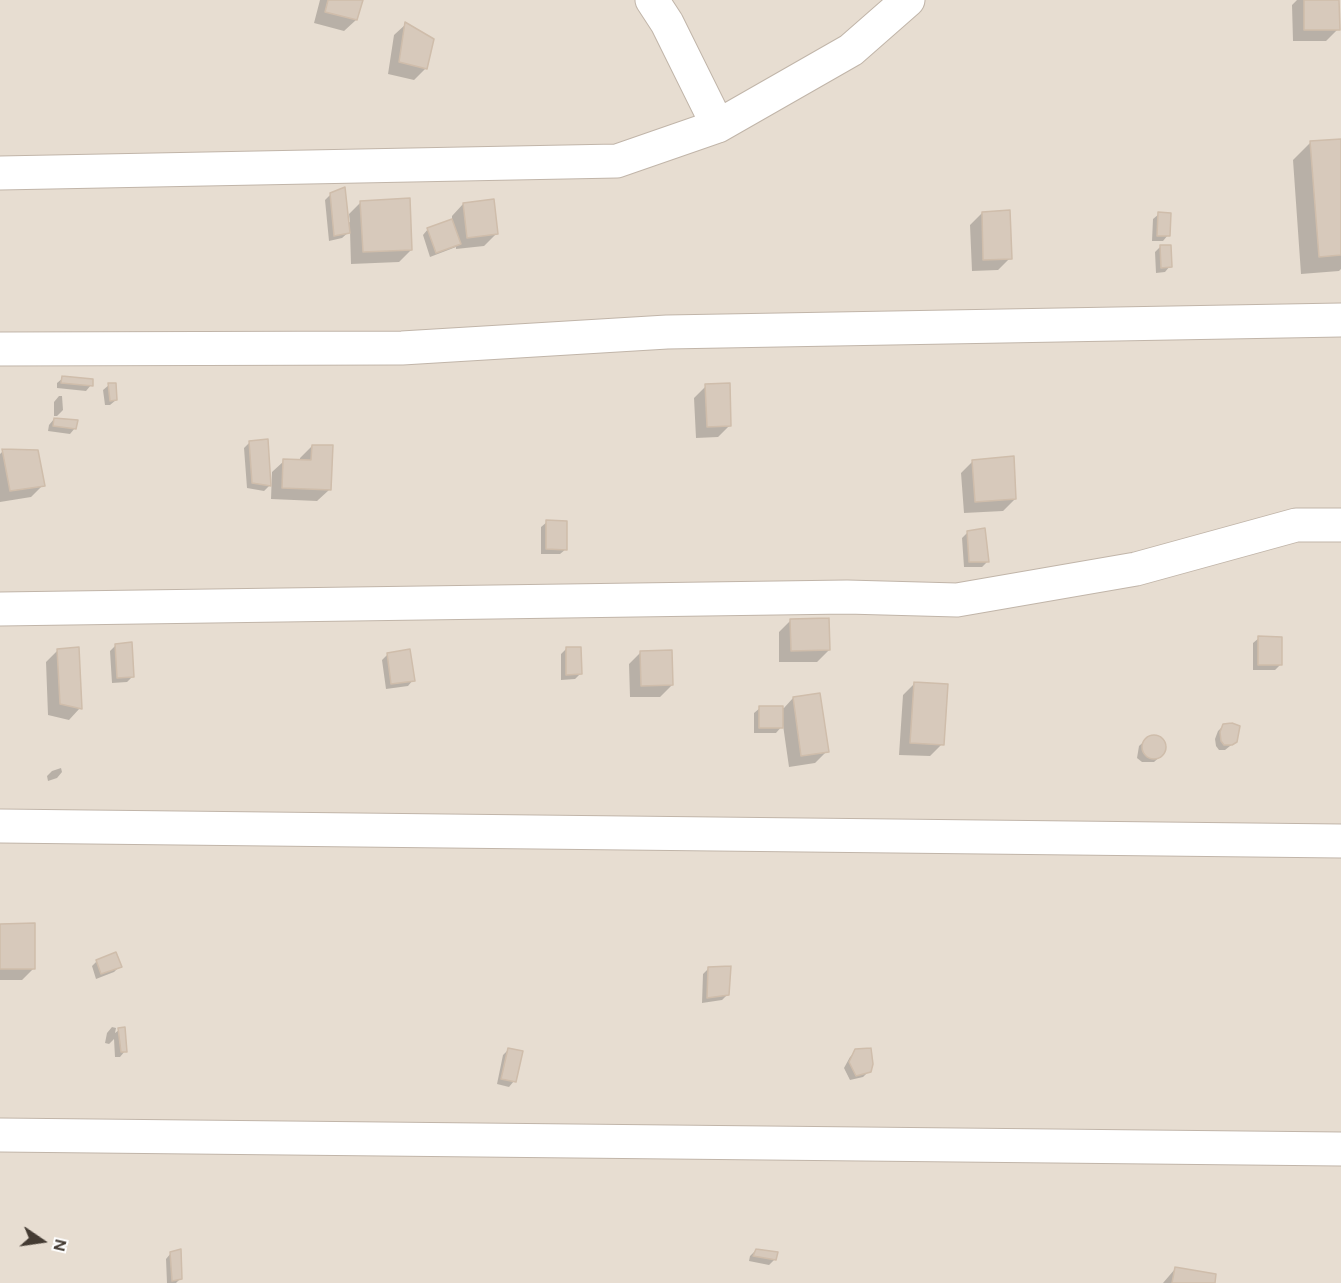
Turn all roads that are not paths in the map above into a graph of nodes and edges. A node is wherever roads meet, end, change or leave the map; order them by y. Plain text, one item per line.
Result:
1 (652, 0) edge
2 (908, 0) edge
3 (718, 126) junction
4 (0, 173) edge
5 (1341, 320) edge
6 (0, 349) edge
7 (1341, 525) edge
8 (0, 609) edge
9 (0, 826) edge
10 (1341, 841) edge
11 (0, 1135) edge
12 (1341, 1149) edge

1 - 3 street
2 - 3 street
3 - 4 street
5 - 6 street
7 - 8 street
9 - 10 street
11 - 12 street

